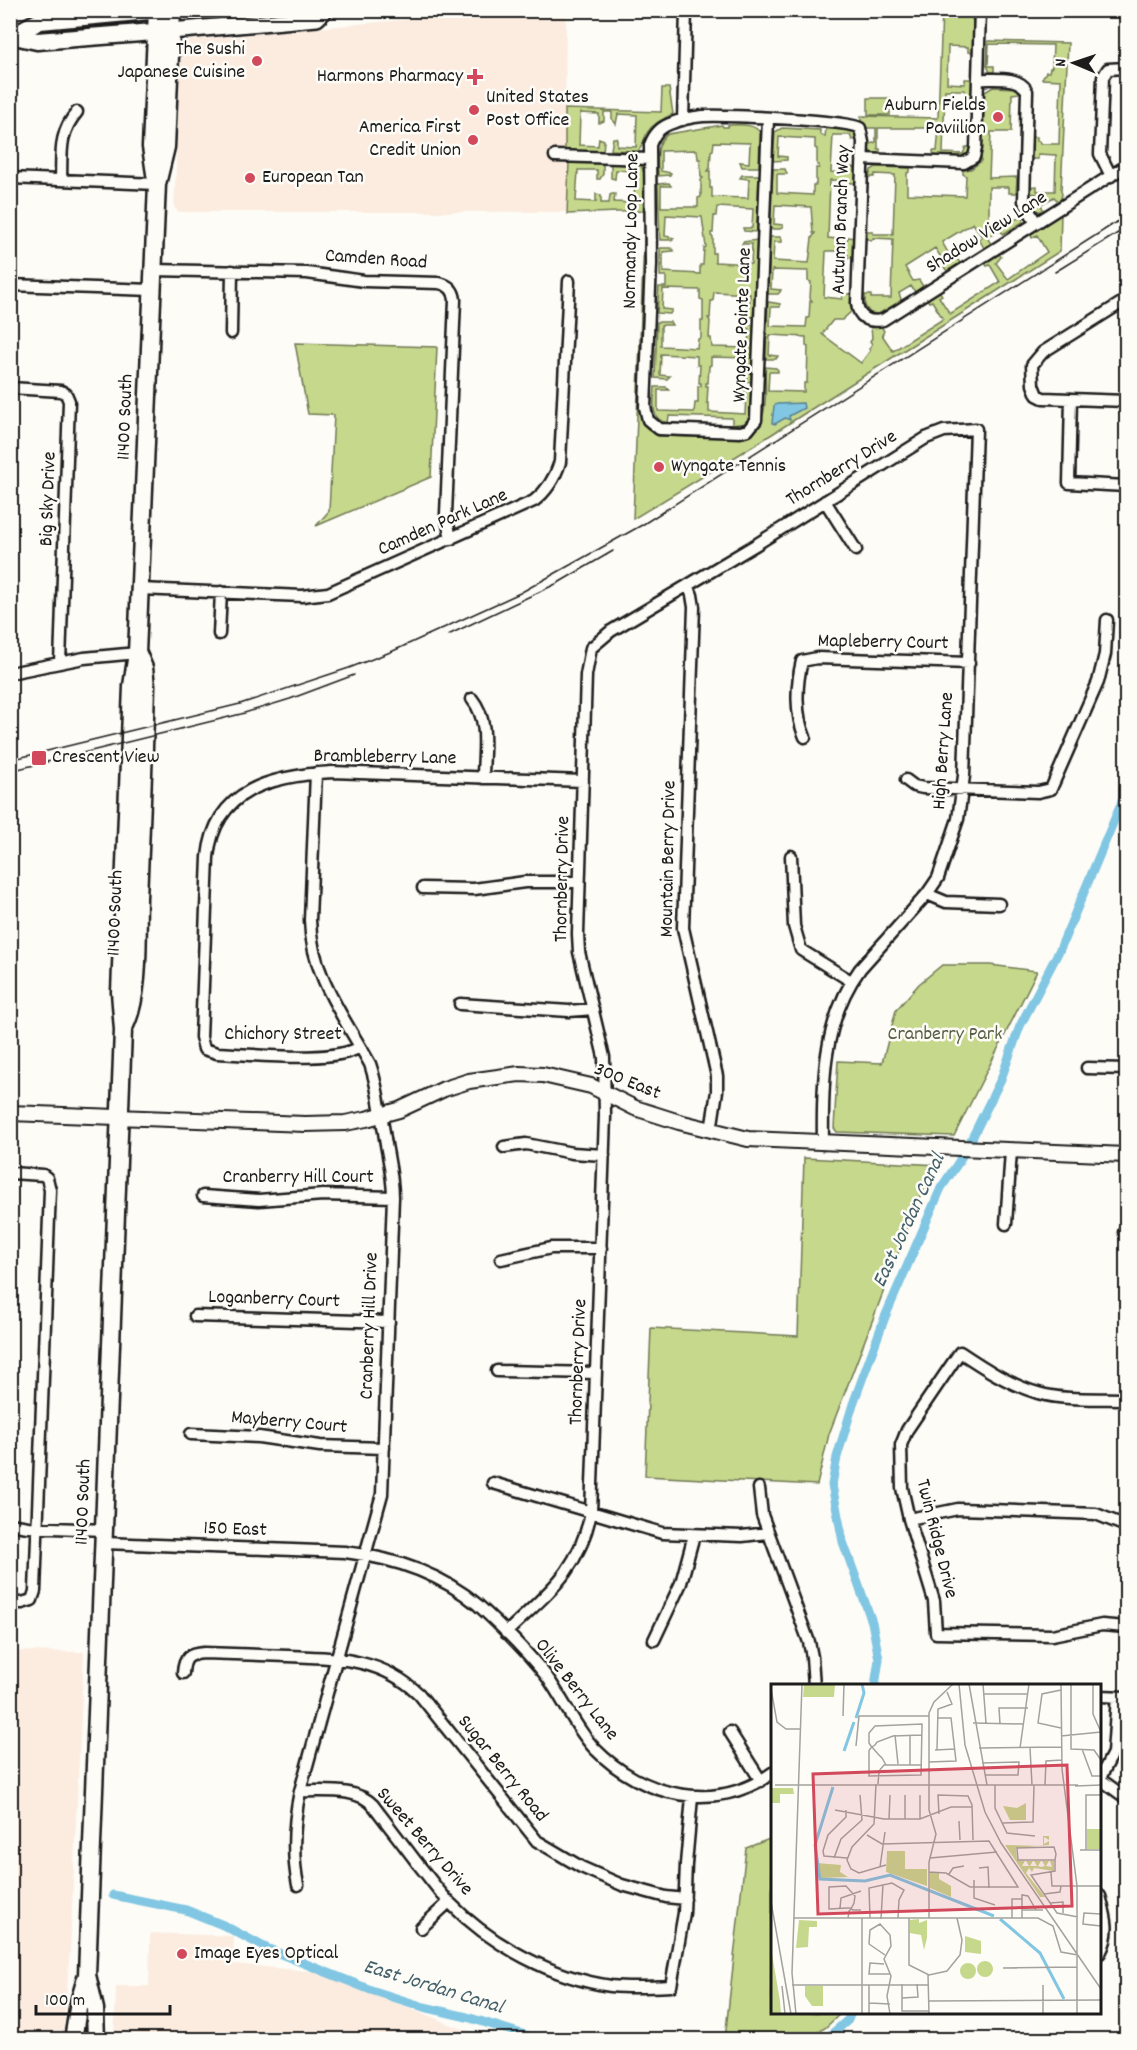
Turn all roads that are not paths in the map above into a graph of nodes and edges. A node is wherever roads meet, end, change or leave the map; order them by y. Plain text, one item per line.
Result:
1 (172, 10) edge
2 (325, 10) edge
3 (686, 10) edge
4 (980, 10) edge
5 (158, 11) edge
6 (164, 31) junction
7 (15, 37) edge
8 (1126, 68) edge
9 (978, 79) junction
10 (77, 112) dead end
11 (768, 119) junction
12 (683, 120) junction
13 (854, 124) joint
14 (555, 156) dead end
15 (650, 159) junction
16 (862, 159) junction
17 (1126, 166) edge
18 (1111, 176) junction
19 (10, 178) edge
20 (61, 180) junction
21 (157, 184) junction
22 (1036, 223) junction
23 (153, 270) junction
24 (232, 271) junction
25 (569, 280) dead end
26 (10, 285) edge
27 (152, 290) junction
28 (1126, 300) edge
29 (864, 318) joint
30 (231, 333) dead end
31 (10, 388) edge
32 (1071, 399) junction
33 (1126, 401) edge
34 (651, 424) joint
35 (976, 429) joint
36 (1126, 486) edge
37 (825, 501) junction
38 (451, 539) junction
39 (856, 550) dead end
40 (688, 585) junction
41 (140, 589) junction
42 (221, 592) junction
43 (1107, 620) dead end
44 (219, 634) dead end
45 (137, 653) junction
46 (60, 663) junction
47 (969, 663) junction
48 (10, 674) edge
49 (472, 699) dead end
50 (806, 737) dead end
51 (316, 774) junction
52 (483, 778) junction
53 (906, 780) dead end
54 (583, 781) junction
55 (963, 790) junction
56 (791, 856) dead end
57 (579, 882) junction
58 (423, 888) dead end
59 (927, 894) junction
60 (999, 904) dead end
61 (851, 981) junction
62 (460, 1004) dead end
63 (593, 1009) junction
64 (360, 1047) junction
65 (204, 1050) joint
66 (1087, 1068) dead end
67 (1126, 1069) edge
68 (605, 1093) junction
69 (10, 1113) edge
70 (381, 1116) junction
71 (119, 1117) junction
72 (711, 1131) junction
73 (823, 1144) junction
74 (504, 1147) dead end
75 (1011, 1150) junction
76 (604, 1155) junction
77 (1126, 1155) edge
78 (10, 1173) edge
79 (203, 1196) dead end
80 (393, 1197) junction
81 (1006, 1224) dead end
82 (601, 1248) junction
83 (501, 1259) dead end
84 (195, 1316) dead end
85 (388, 1322) junction
86 (497, 1371) dead end
87 (597, 1373) junction
88 (1126, 1399) edge
89 (191, 1434) dead end
90 (384, 1448) junction
91 (493, 1483) dead end
92 (759, 1488) dead end
93 (591, 1513) junction
94 (909, 1519) junction
95 (10, 1524) edge
96 (1126, 1526) edge
97 (38, 1528) junction
98 (768, 1533) junction
99 (694, 1535) junction
100 (104, 1537) junction
101 (365, 1554) junction
102 (10, 1603) edge
103 (1126, 1627) edge
104 (506, 1633) junction
105 (654, 1640) dead end
106 (337, 1658) junction
107 (183, 1673) dead end
108 (814, 1684) edge
109 (1101, 1696) edge
110 (1122, 1697) edge
111 (730, 1732) dead end
112 (771, 1774) edge
113 (1101, 1777) edge
114 (1101, 1780) edge
115 (761, 1781) junction
116 (300, 1791) junction
117 (692, 1797) junction
118 (1126, 1798) edge
119 (298, 1884) dead end
120 (685, 1899) junction
121 (1101, 1901) edge
122 (449, 1902) junction
123 (421, 1928) dead end
124 (1101, 1951) edge
125 (87, 1975) junction
126 (74, 2040) edge
127 (96, 2040) edge

1 - 6 main road, 11400 South
2 - 6 main road
3 - 12 street
4 - 9 street
5 - 6 main road, 11400 South
5 - 7 main road
6 - 7 main road
6 - 21 main road, 11400 South
8 - 18 street
9 - 16 street
9 - 22 street
10 - 20 street
11 - 12 street, Normandy Loop Lane
11 - 13 street, Normandy Loop Lane
11 - 34 street, Wyngate Pointe Lane
12 - 15 street, Normandy Loop Lane
13 - 16 street, Autumn Branch Way
14 - 15 street
15 - 34 street, Normandy Loop Lane
16 - 29 street, Autumn Branch Way
17 - 18 street, Shadow View Lane
18 - 22 street, Shadow View Lane
19 - 20 street
20 - 21 street
21 - 23 main road, 11400 South
22 - 29 street, Shadow View Lane
23 - 24 street, Camden Road
23 - 27 main road, 11400 South
24 - 30 street
24 - 38 street, Camden Road
25 - 38 street, Camden Park Lane
26 - 27 street
27 - 41 main road, 11400 South
28 - 32 street
31 - 46 street, Big Sky Drive
32 - 33 street
32 - 36 street
35 - 37 street, Thornberry Drive
35 - 47 street, High Berry Lane
37 - 39 street
37 - 40 street, Thornberry Drive
38 - 42 street, Camden Park Lane
40 - 54 street, Thornberry Drive
40 - 72 street, Mountain Berry Drive
41 - 42 street, Camden Park Lane
41 - 45 main road, 11400 South
42 - 44 street
43 - 55 street
45 - 46 street
45 - 71 main road, 11400 South
46 - 48 street
47 - 50 street, Mapleberry Court
47 - 55 street, High Berry Lane
49 - 52 street
51 - 52 street, Brambleberry Lane
51 - 64 street, Cranberry Hill Drive
51 - 65 street, Brambleberry Lane
52 - 54 street, Brambleberry Lane
53 - 55 street
54 - 57 street, Thornberry Drive
55 - 59 street, High Berry Lane
56 - 61 street
57 - 58 street
57 - 63 street, Thornberry Drive
59 - 60 street
59 - 61 street, High Berry Lane
61 - 73 street, High Berry Lane
62 - 63 street
63 - 68 street, Thornberry Drive
64 - 65 street, Chichory Street
64 - 70 street, Cranberry Hill Drive
66 - 67 street
68 - 70 street, 300 East
68 - 72 street, 300 East
68 - 76 street, Thornberry Drive
69 - 71 street, 300 East
70 - 71 street, 300 East
70 - 80 street, Cranberry Hill Drive
71 - 100 main road, 11400 South
72 - 73 street, 300 East
73 - 75 street, 300 East
74 - 76 street
75 - 77 street, 300 East
75 - 81 street
76 - 82 street, Thornberry Drive
78 - 97 street
79 - 80 street, Cranberry Hill Court
80 - 85 street, Cranberry Hill Drive
82 - 83 street
82 - 87 street, Thornberry Drive
84 - 85 street, Loganberry Court
85 - 90 street, Cranberry Hill Drive
86 - 87 street
87 - 93 street, Thornberry Drive
88 - 94 street, Twin Ridge Drive
89 - 90 street, Mayberry Court
90 - 101 street, Cranberry Hill Drive
91 - 93 street
92 - 98 street
93 - 99 street
93 - 104 street, Thornberry Drive
94 - 96 street
94 - 103 street, Twin Ridge Drive
95 - 97 street, 150 East
97 - 100 street, 150 East
97 - 102 street
98 - 99 street
98 - 108 street
99 - 105 street
100 - 101 street, 150 East
100 - 125 main road, 11400 South
101 - 104 street, Olive Berry Lane
101 - 106 street, Cranberry Hill Drive
104 - 117 street, Olive Berry Lane
106 - 107 street, Sugar Berry Road
106 - 116 street, Cranberry Hill Drive
106 - 120 street, Sugar Berry Road
109 - 110 street
110 - 113 street
111 - 115 street
112 - 115 street, Olive Berry Lane
114 - 118 street
115 - 117 street, Olive Berry Lane
116 - 119 street, Cranberry Hill Drive
116 - 122 street, Sweet Berry Drive
117 - 120 street, Sweet Berry Drive
120 - 122 street, Sweet Berry Drive
121 - 124 street
122 - 123 street
125 - 126 main road, 11400 South
125 - 127 main road, 11400 South

